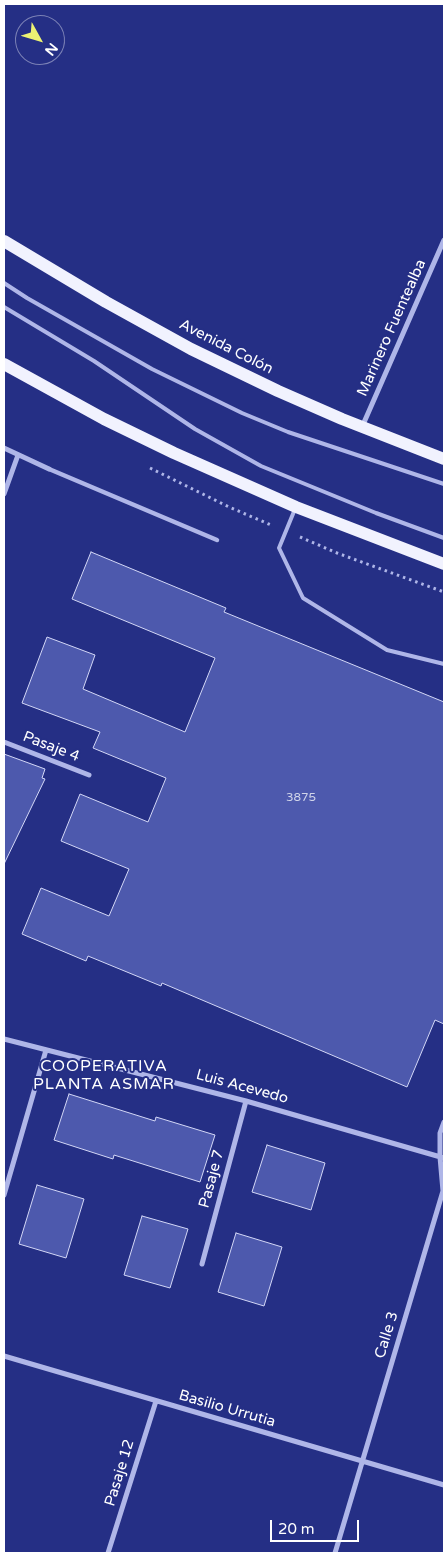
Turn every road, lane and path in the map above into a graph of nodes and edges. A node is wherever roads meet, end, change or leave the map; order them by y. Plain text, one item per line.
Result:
1 (444, 240) edge
2 (4, 241) edge
3 (4, 283) edge
4 (4, 307) edge
5 (4, 364) edge
6 (362, 427) junction
7 (4, 448) edge
8 (18, 454) junction
9 (444, 459) edge
10 (49, 469) joint
11 (444, 484) edge
12 (4, 494) edge
13 (296, 507) junction
14 (444, 538) edge
15 (217, 540) dead end
16 (337, 553) dead end
17 (444, 564) edge
18 (444, 592) edge
19 (444, 664) edge
20 (4, 742) edge
21 (89, 776) dead end
22 (4, 1039) edge
23 (46, 1050) junction
24 (246, 1101) junction
25 (444, 1122) edge
26 (442, 1157) edge
27 (4, 1195) edge
28 (202, 1264) dead end
29 (4, 1356) edge
30 (156, 1401) junction
31 (362, 1462) junction
32 (444, 1485) edge
33 (108, 1553) edge
34 (335, 1553) edge

1 - 6 street, Marinero Fuentealba
2 - 6 main road, Avenida Colón
3 - 11 lane
4 - 14 lane
5 - 13 main road
6 - 9 main road, Avenida Colón
7 - 8 street
8 - 10 street
8 - 12 street
10 - 15 street
13 - 17 main road
13 - 19 lane
16 - 18 path
20 - 21 street, Pasaje 4
22 - 23 street, Luis Acevedo
23 - 24 street, Luis Acevedo
23 - 27 street
24 - 26 street, Luis Acevedo
24 - 28 street, Pasaje 7
25 - 26 street, Calle 3
26 - 31 street, Calle 3
29 - 30 street, Basilio Urrutia
30 - 31 street, Basilio Urrutia
30 - 33 street, Pasaje 12
31 - 32 street, Basilio Urrutia
31 - 34 street, Calle 3

